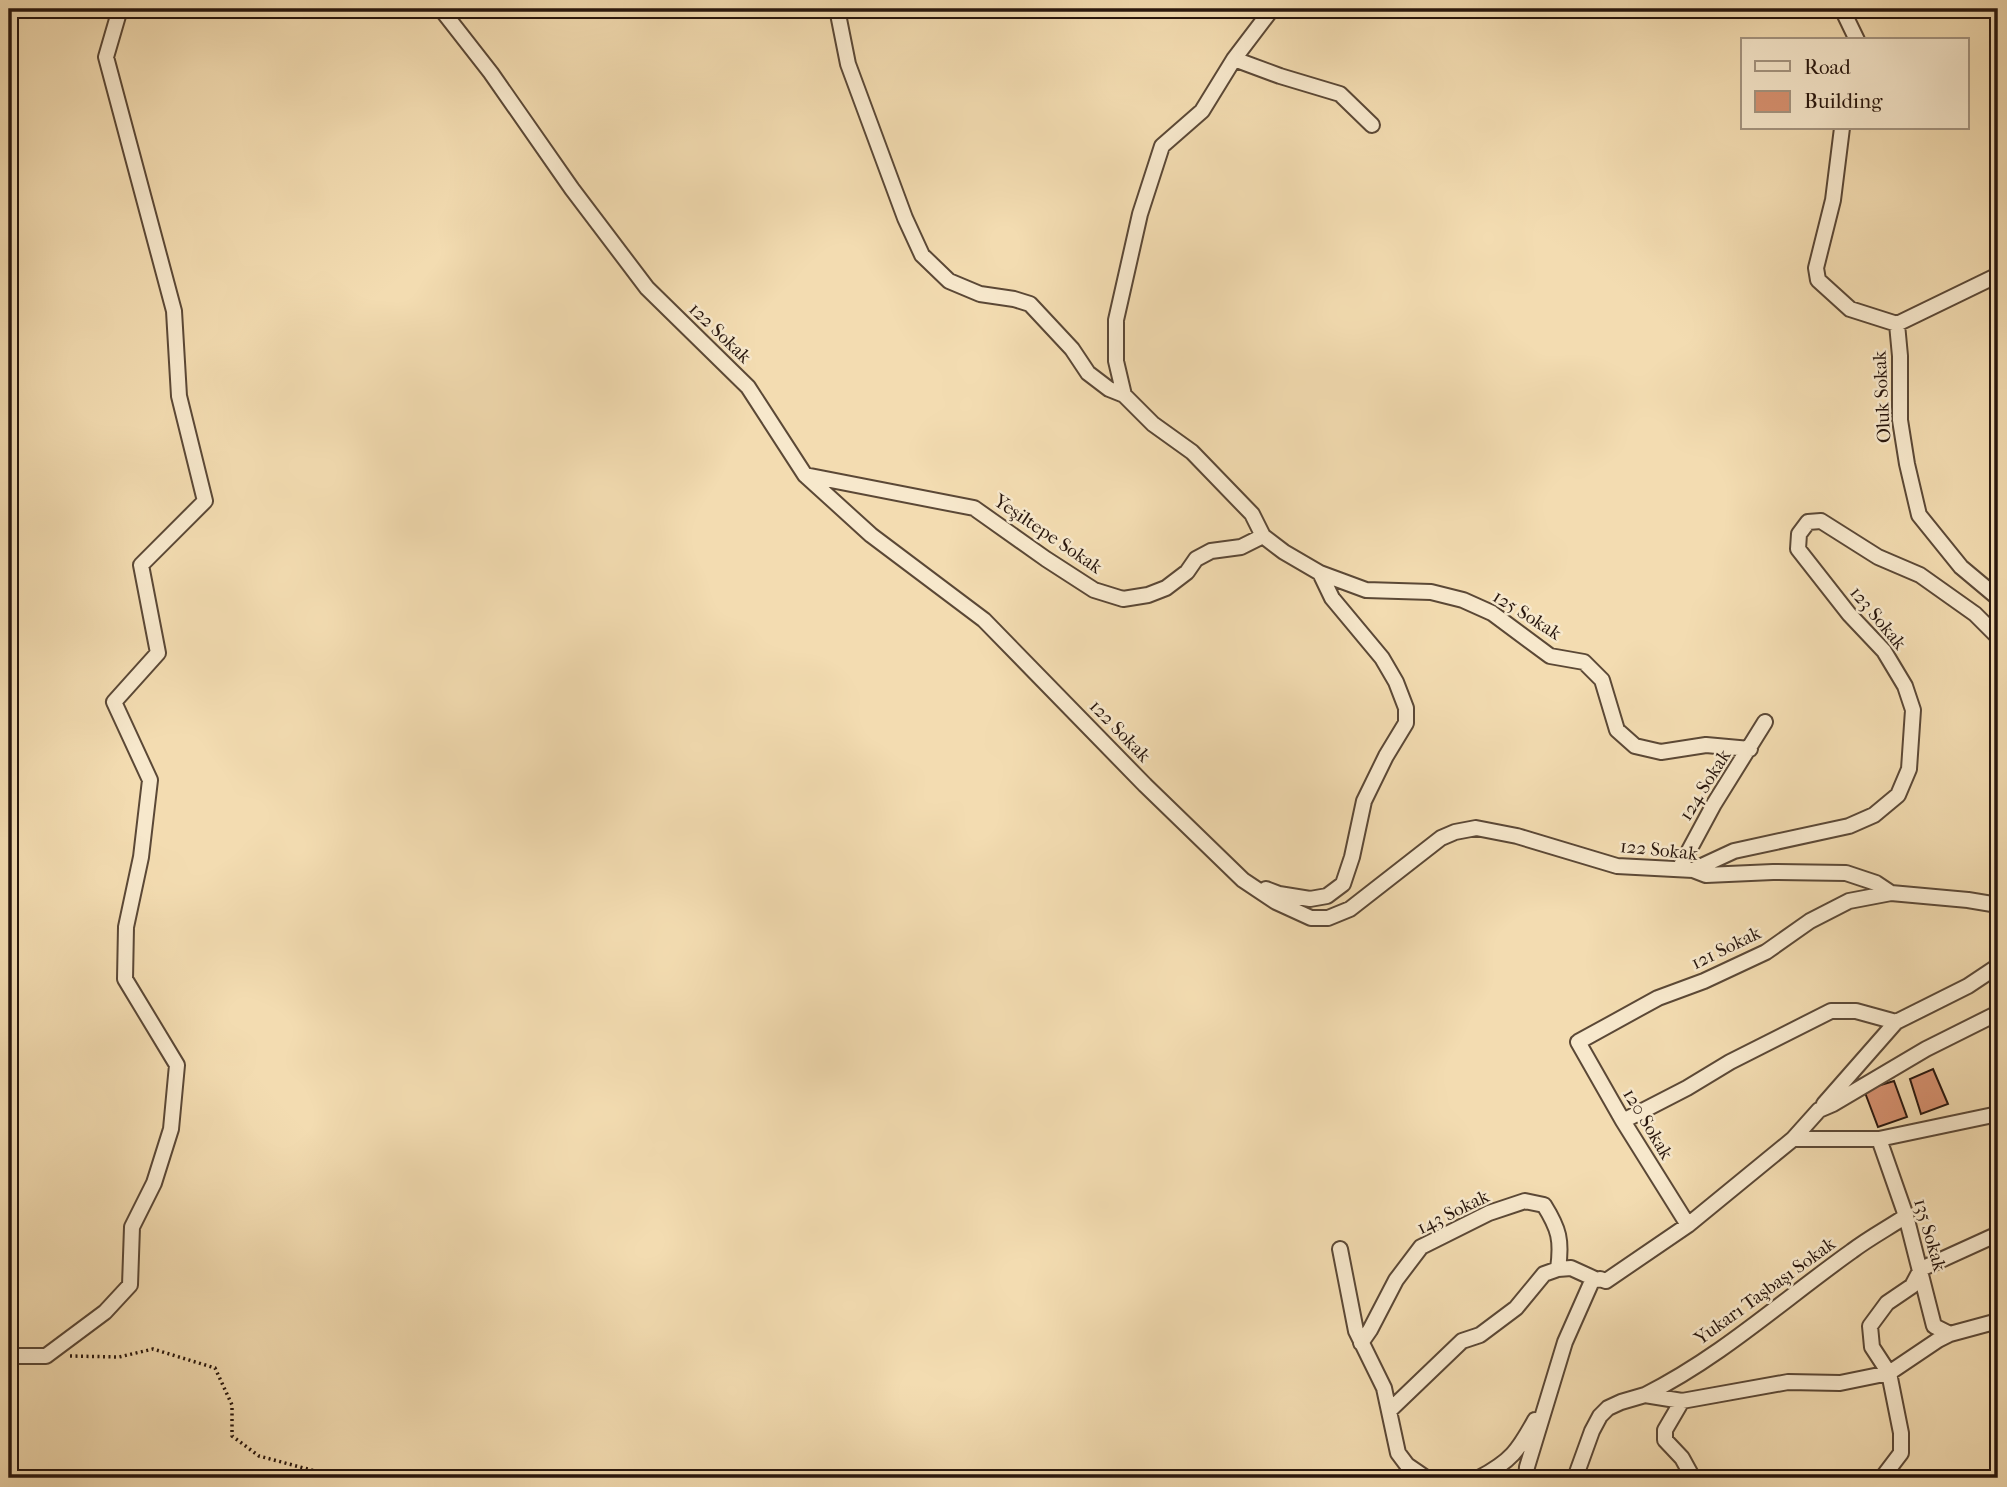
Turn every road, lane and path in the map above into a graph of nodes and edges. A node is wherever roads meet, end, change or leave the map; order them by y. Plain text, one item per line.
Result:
1 (120, 9) edge
2 (440, 9) edge
3 (837, 9) edge
4 (1272, 9) edge
5 (1842, 9) edge
6 (1856, 38) edge
7 (1234, 59) junction
8 (1372, 125) dead end
9 (1842, 130) edge
10 (1998, 275) edge
11 (1897, 324) junction
12 (1124, 395) junction
13 (805, 475) junction
14 (1264, 536) junction
15 (1320, 573) junction
16 (1998, 598) edge
17 (1998, 637) edge
18 (1765, 722) dead end
19 (1749, 749) junction
20 (1686, 869) junction
21 (1243, 880) junction
22 (1891, 893) junction
23 (1998, 905) edge
24 (1998, 966) edge
25 (1998, 1013) edge
26 (1896, 1022) junction
27 (1578, 1042) joint
28 (1819, 1110) junction
29 (1998, 1114) edge
30 (1623, 1121) junction
31 (1793, 1139) junction
32 (1879, 1139) junction
33 (1906, 1216) junction
34 (1688, 1225) junction
35 (1998, 1234) edge
36 (1340, 1249) dead end
37 (1558, 1269) junction
38 (1921, 1269) junction
39 (1595, 1279) junction
40 (1998, 1321) edge
41 (1950, 1334) junction
42 (1361, 1343) junction
43 (9, 1356) edge
44 (46, 1356) junction
45 (1889, 1373) junction
46 (1549, 1391) junction
47 (1645, 1395) junction
48 (1682, 1401) junction
49 (1389, 1411) junction
50 (1688, 1475) edge
51 (341, 1478) edge
52 (1426, 1478) edge
53 (1479, 1478) edge
54 (1526, 1478) edge
55 (1575, 1478) edge
56 (1882, 1478) edge

1 - 44 street
2 - 13 street, 122 Sokak
3 - 12 street
4 - 7 street
5 - 6 street
7 - 8 street
7 - 12 street
9 - 11 street, Oluk Sokak
10 - 11 street
11 - 16 street, Oluk Sokak
12 - 14 street
13 - 14 street, Yeşiltepe Sokak
13 - 21 street, 122 Sokak
14 - 15 street, 125 Sokak
15 - 19 street, 125 Sokak
15 - 21 street
17 - 20 street, 123 Sokak
18 - 19 street, 124 Sokak
19 - 20 street, 124 Sokak
20 - 21 street, 122 Sokak
20 - 22 street, 122 Sokak
22 - 23 street, 122 Sokak
22 - 27 street, 121 Sokak
24 - 26 street
25 - 28 street
26 - 28 street
26 - 30 street
27 - 30 street, 120 Sokak
28 - 31 street
29 - 32 street
30 - 34 street, 120 Sokak
31 - 32 street
31 - 34 street
32 - 33 street, 135 Sokak
33 - 38 street, 135 Sokak
33 - 47 street, Yukarı Taşbaşı Sokak
34 - 39 street
35 - 38 street
36 - 42 street
37 - 39 street
37 - 42 street, 143 Sokak
37 - 49 street
38 - 41 street, 135 Sokak
38 - 45 street
39 - 46 street
40 - 41 street
41 - 45 street
42 - 49 street
43 - 44 street
44 - 51 path
45 - 48 street
45 - 56 street
46 - 53 street
46 - 54 street
47 - 48 street
47 - 55 street, Yukarı Taşbaşı Sokak
48 - 50 street
49 - 52 street

